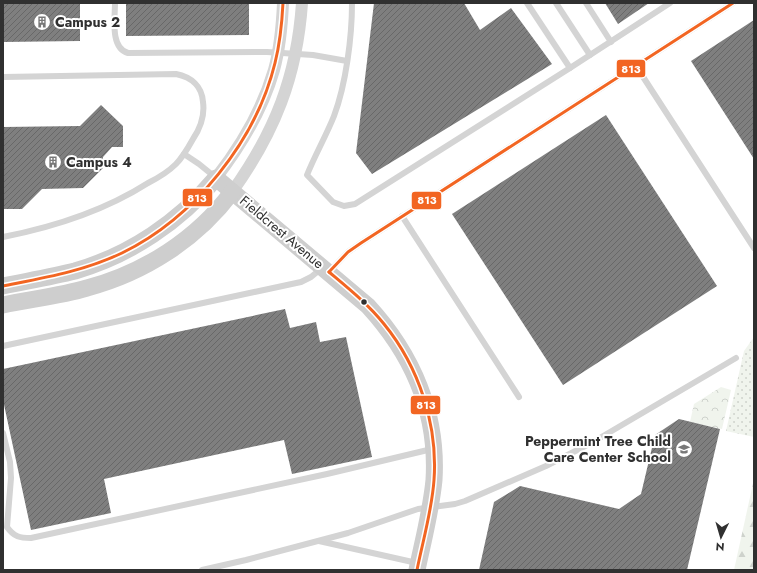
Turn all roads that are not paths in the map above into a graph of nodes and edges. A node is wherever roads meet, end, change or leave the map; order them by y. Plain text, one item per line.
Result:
1 (115, 3) edge
2 (284, 3) edge
3 (302, 3) edge
4 (352, 3) edge
5 (527, 3) edge
6 (556, 3) edge
7 (586, 3) edge
8 (670, 3) edge
9 (733, 3) edge
10 (611, 42) junction
11 (278, 52) junction
12 (296, 53) junction
13 (590, 55) junction
14 (347, 61) junction
15 (636, 66) junction
16 (570, 68) junction
17 (3, 77) edge
18 (184, 154) junction
19 (216, 178) junction
20 (232, 192) junction
21 (402, 216) junction
22 (3, 237) edge
23 (754, 248) edge
24 (326, 270) junction
25 (3, 286) edge
26 (3, 305) edge
27 (3, 346) edge
28 (736, 358) dead end
29 (519, 397) dead end
30 (3, 433) edge
31 (434, 449) junction
32 (430, 507) junction
33 (317, 541) junction
34 (417, 567) edge
35 (202, 570) edge

1 - 11 lane
2 - 11 street
3 - 12 street
4 - 14 lane
5 - 16 lane
6 - 13 lane
7 - 10 lane
8 - 10 lane
9 - 15 lane
10 - 13 lane
11 - 12 lane
11 - 19 street
12 - 14 lane
12 - 20 street
13 - 16 lane
14 - 16 lane
15 - 21 lane
15 - 23 lane
17 - 18 lane
18 - 19 lane
18 - 22 lane
19 - 20 street, Fieldcrest Avenue
19 - 25 street
20 - 24 street, Fieldcrest Avenue
20 - 26 street
21 - 24 lane
21 - 29 lane
24 - 27 lane
24 - 31 street, Fieldcrest Avenue
28 - 32 lane
30 - 31 lane
31 - 32 street, Fieldcrest Avenue
32 - 33 lane
32 - 34 street, Fieldcrest Avenue
33 - 34 lane
33 - 35 lane

